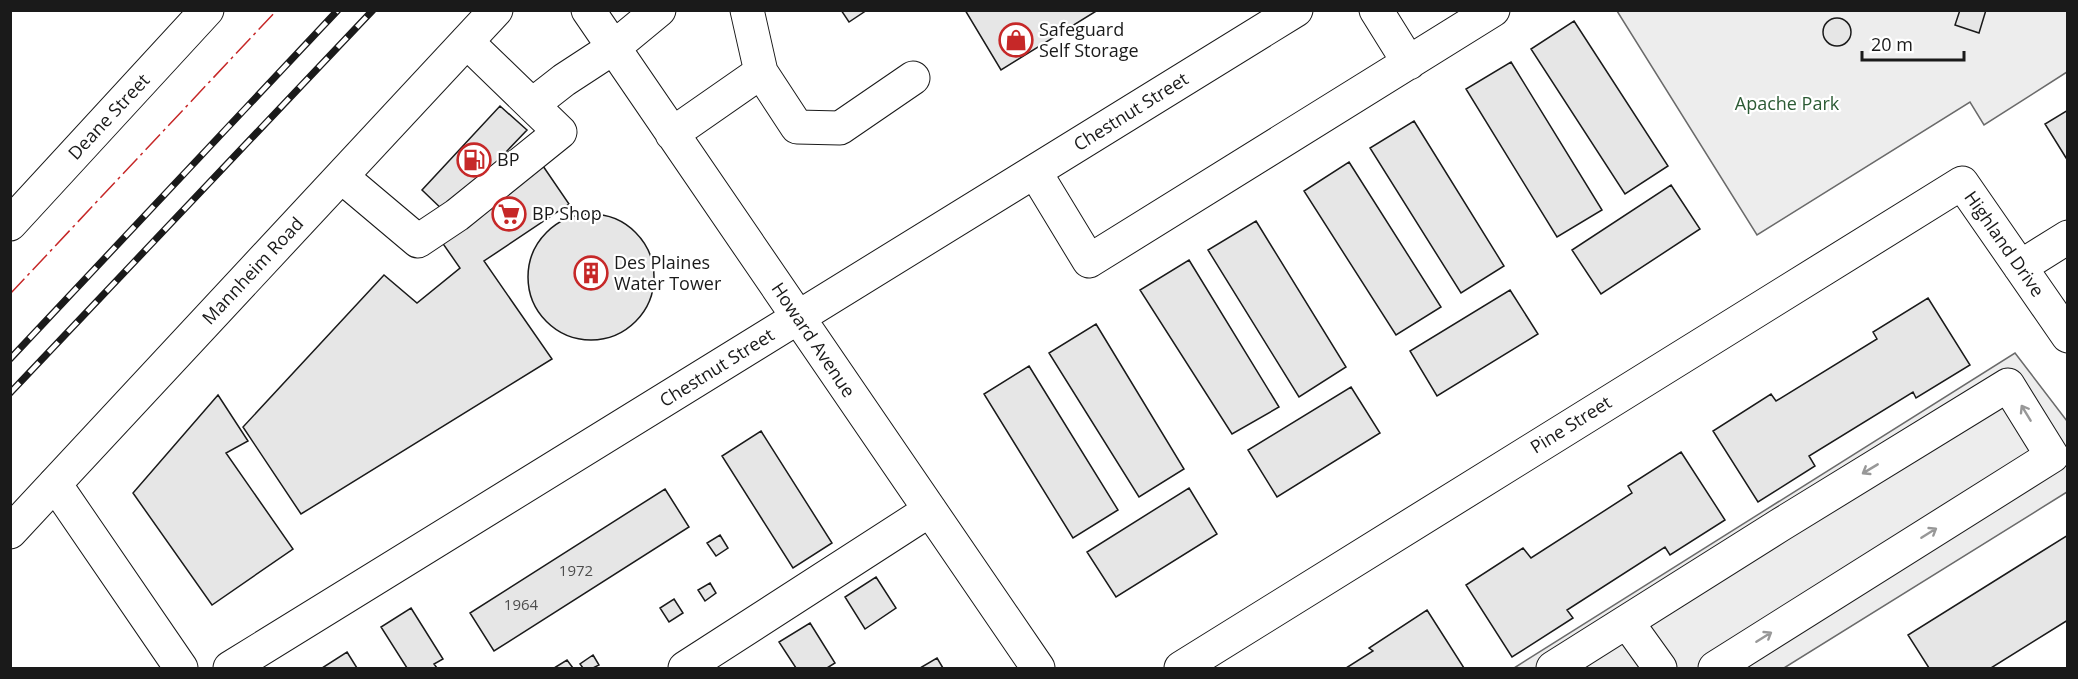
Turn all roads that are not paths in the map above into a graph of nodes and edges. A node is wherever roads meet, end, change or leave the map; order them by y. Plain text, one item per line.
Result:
1 (207, 10) edge
2 (496, 10) edge
3 (588, 10) edge
4 (659, 10) edge
5 (747, 10) edge
6 (1296, 10) edge
7 (1376, 10) edge
8 (1493, 10) edge
9 (467, 42) junction
10 (613, 48) junction
11 (1409, 63) junction
12 (761, 72) junction
13 (913, 78) dead end
14 (532, 105) junction
15 (672, 134) junction
16 (1035, 172) junction
17 (342, 177) junction
18 (1962, 183) joint
19 (10, 224) edge
20 (2067, 237) edge
21 (2020, 267) junction
22 (798, 318) junction
23 (2067, 336) edge
24 (55, 484) junction
25 (930, 510) junction
26 (10, 532) edge
27 (1627, 622) junction
28 (181, 669) edge
29 (230, 669) edge
30 (685, 669) edge
31 (1038, 669) edge
32 (1181, 669) edge
33 (1553, 669) edge
34 (1660, 669) edge
35 (1715, 669) edge

1 - 19 street, Deane Street
2 - 9 street, Mannheim Road
3 - 10 street, Howard Avenue
4 - 10 street
5 - 12 street
6 - 16 street, Chestnut Street
7 - 11 street
8 - 11 street
9 - 14 street
9 - 17 street, Mannheim Road
10 - 14 street
10 - 15 street, Howard Avenue
11 - 16 street
12 - 13 street
12 - 15 street
14 - 17 street
15 - 22 street, Howard Avenue
16 - 22 street, Chestnut Street
17 - 24 street, Mannheim Road
18 - 21 street, Highland Drive
18 - 32 street, Pine Street
20 - 21 street
21 - 23 street, Highland Drive
22 - 25 street, Howard Avenue
22 - 29 street, Chestnut Street
24 - 26 street, Mannheim Road
24 - 28 street
25 - 30 street
25 - 31 street, Howard Avenue
27 - 33 street
27 - 34 street
35 -> 27 street

